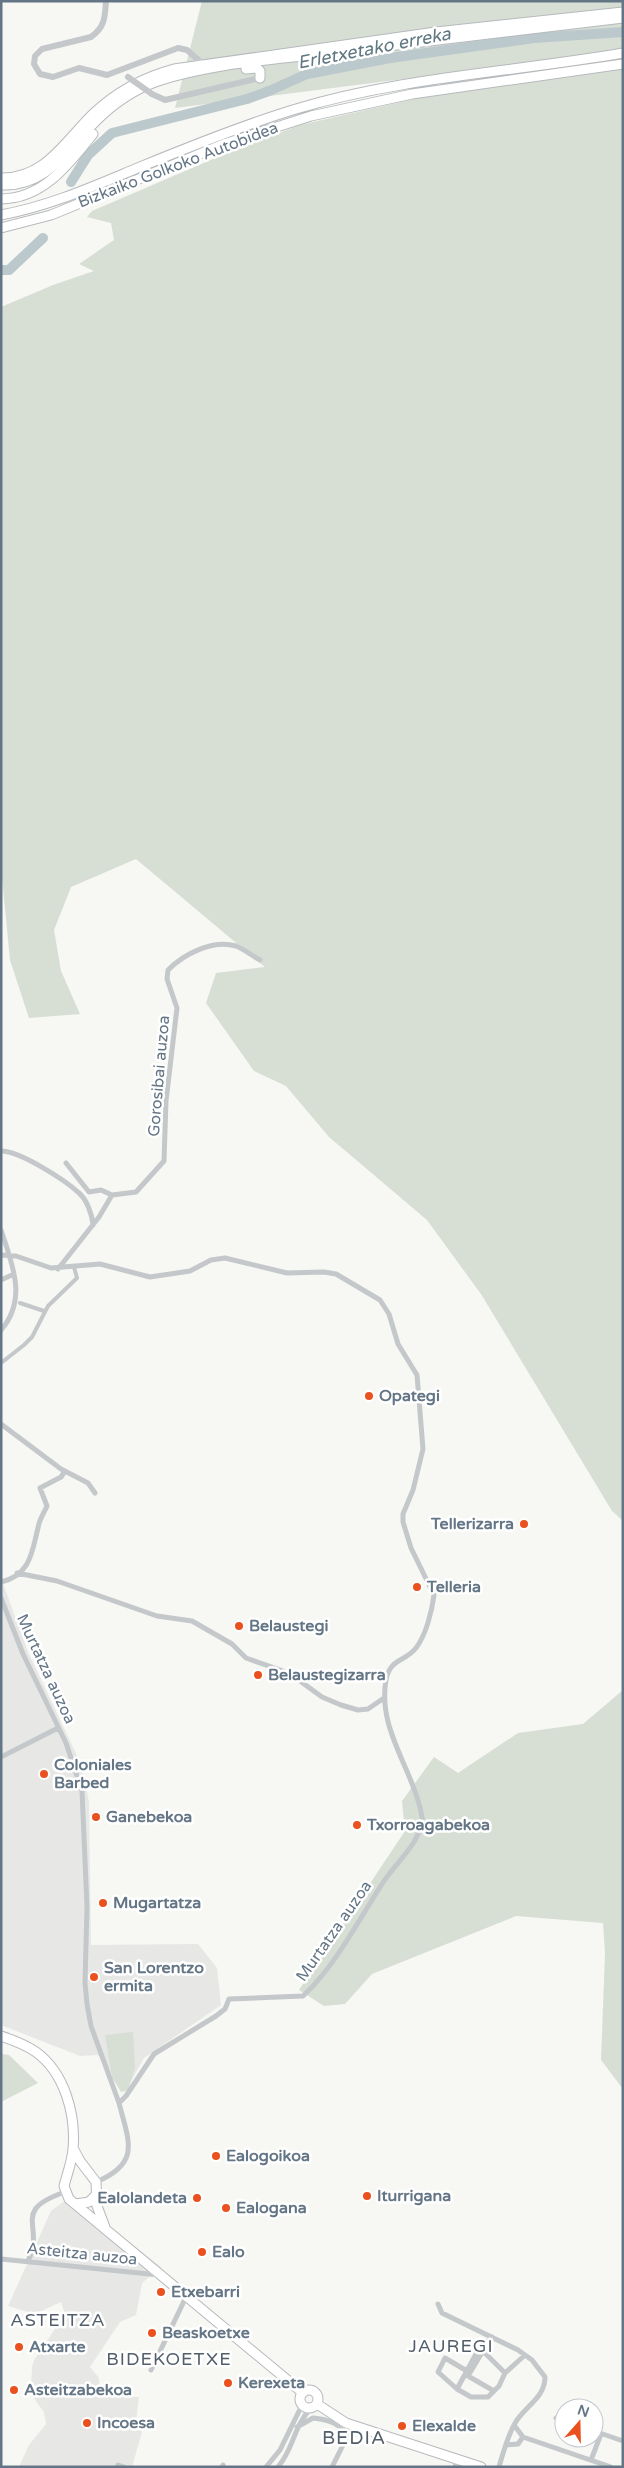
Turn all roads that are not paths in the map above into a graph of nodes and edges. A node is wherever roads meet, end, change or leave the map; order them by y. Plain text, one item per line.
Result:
1 (106, 1) edge
2 (623, 12) edge
3 (623, 18) edge
4 (190, 52) junction
5 (623, 53) edge
6 (276, 60) junction
7 (203, 64) junction
8 (623, 64) edge
9 (191, 69) junction
10 (121, 71) junction
11 (260, 78) junction
12 (124, 98) junction
13 (2, 180) edge
14 (1, 199) edge
15 (1, 215) edge
16 (1, 228) edge
17 (260, 960) dead end
18 (1, 1151) edge
19 (66, 1163) dead end
20 (112, 1195) junction
21 (93, 1224) junction
22 (1, 1230) edge
23 (1, 1255) edge
24 (14, 1256) junction
25 (27, 1260) junction
26 (18, 1262) junction
27 (74, 1267) junction
28 (58, 1269) junction
29 (14, 1271) junction
30 (1, 1280) edge
31 (20, 1303) dead end
32 (44, 1311) junction
33 (1, 1330) edge
34 (1, 1363) edge
35 (1, 1424) edge
36 (65, 1471) junction
37 (95, 1493) dead end
38 (17, 1573) junction
39 (1, 1582) edge
40 (1, 1598) edge
41 (384, 1698) junction
42 (58, 1728) junction
43 (1, 1757) edge
44 (1, 2036) edge
45 (119, 2103) junction
46 (73, 2148) junction
47 (90, 2174) junction
48 (68, 2177) junction
49 (96, 2182) junction
50 (64, 2192) junction
51 (96, 2195) junction
52 (76, 2204) junction
53 (108, 2232) junction
54 (1, 2259) edge
55 (28, 2261) junction
56 (159, 2274) junction
57 (186, 2297) junction
58 (438, 2304) dead end
59 (492, 2337) junction
60 (482, 2350) junction
61 (525, 2355) junction
62 (151, 2370) dead end
63 (467, 2371) junction
64 (505, 2374) junction
65 (457, 2389) junction
66 (494, 2391) junction
67 (302, 2393) junction
68 (310, 2406) junction
69 (514, 2425) junction
70 (297, 2427) junction
71 (604, 2435) edge
72 (291, 2436) junction
73 (523, 2437) junction
74 (623, 2441) edge
75 (506, 2445) junction
76 (282, 2447) junction
77 (596, 2448) edge
78 (289, 2451) junction
79 (591, 2460) junction
80 (456, 2463) edge
81 (266, 2467) edge
82 (278, 2467) edge
83 (332, 2467) edge
84 (481, 2467) edge
85 (499, 2467) edge
86 (611, 2467) edge

1 - 10 street
2 - 7 highway
3 - 6 highway
4 - 7 street
4 - 9 street
4 - 10 street
5 - 15 highway, Bizkaiko Golkoko Autobidea
6 - 9 highway
6 - 11 highway
7 - 9 highway
8 - 16 highway, Bizkaiko Golkoko Autobidea
9 - 11 highway
9 - 12 highway
9 - 13 highway
10 - 11 street, bridge
12 - 13 highway
12 - 14 highway
17 - 20 street, Gorosibai auzoa
18 - 21 street
19 - 20 street, Gorosibai auzoa
20 - 21 street
21 - 28 street
22 - 24 street
23 - 24 street
24 - 25 street
24 - 26 street
24 - 29 street
25 - 26 street
25 - 28 street
26 - 29 street
27 - 28 street
27 - 32 street
27 - 41 street, Murtatza auzoa
29 - 30 street
29 - 33 street
31 - 32 street
32 - 34 street
35 - 36 street
36 - 37 street
36 - 38 street
38 - 39 street
38 - 41 street
40 - 42 street, Murtatza auzoa
41 - 45 street, Murtatza auzoa
42 - 43 street
42 - 45 street, Murtatza auzoa
44 - 46 highway
45 - 49 street, Murtatza auzoa
46 - 47 highway
46 - 48 highway
47 - 48 highway
47 - 49 highway
48 - 50 highway
49 - 51 highway
50 - 52 highway
50 - 55 street
51 - 52 highway
51 - 53 highway
52 - 53 highway
53 - 56 highway
54 - 55 street, Asteitza auzoa
55 - 56 street, Asteitza auzoa
56 - 57 highway
57 - 62 street
57 - 67 highway
58 - 59 street
59 - 60 street
59 - 61 street
60 - 63 street
60 - 64 street
60 - 66 street
61 - 64 street
61 - 69 street
63 - 65 street
63 - 65 street
64 - 66 street
65 - 66 street
67 - 68 highway
67 - 68 highway
68 - 70 street
68 - 72 street
68 - 80 highway
69 - 73 street
69 - 75 street
70 - 72 street
70 - 83 street
71 - 74 street
72 - 76 street
72 - 78 street
73 - 75 street
73 - 79 street
75 - 85 street
76 - 78 street
76 - 81 street
77 - 79 street
78 - 82 street
79 - 86 street
80 - 84 highway

